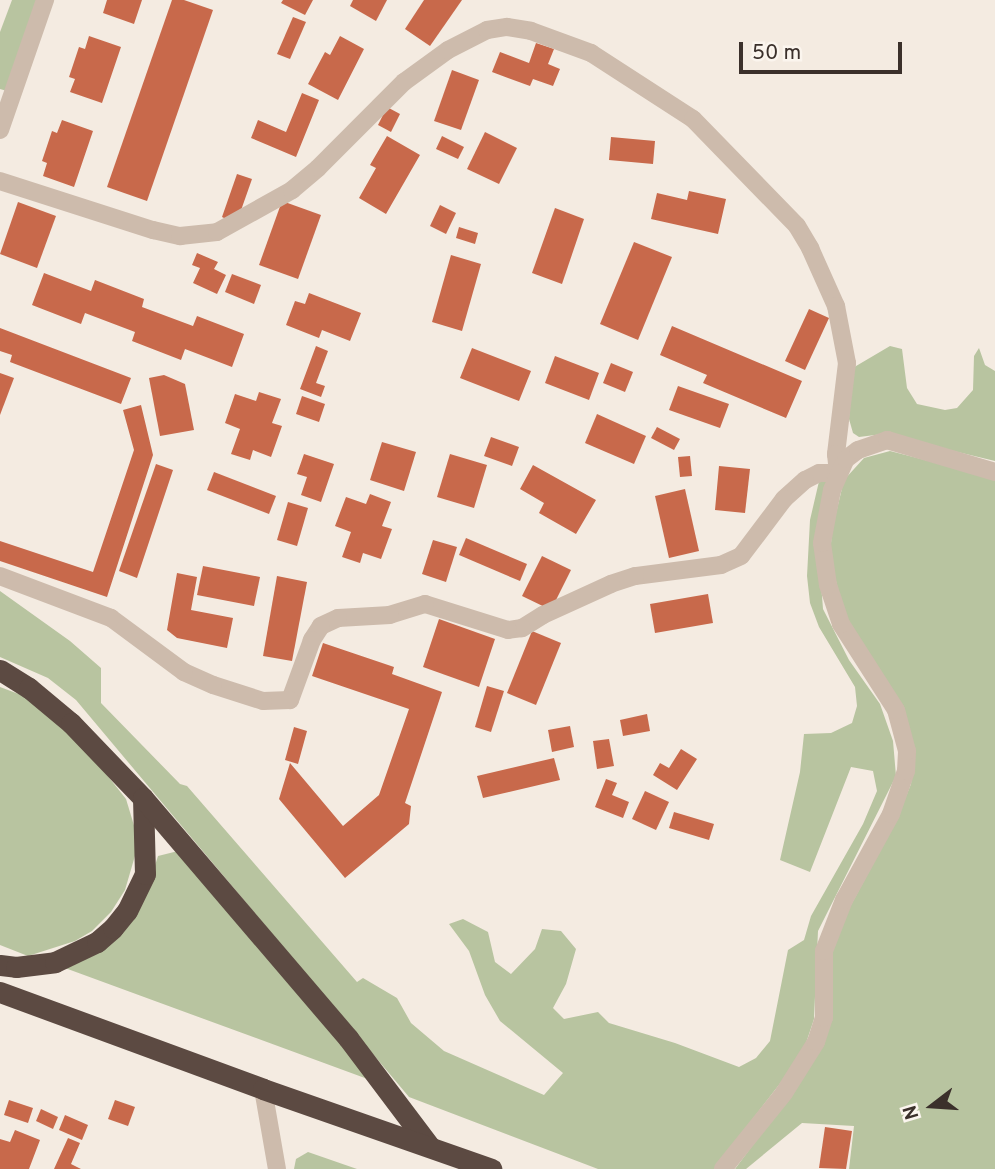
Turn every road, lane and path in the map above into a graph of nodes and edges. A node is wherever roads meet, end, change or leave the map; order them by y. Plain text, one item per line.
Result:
1 (46, 0) edge
2 (0, 130) edge
3 (0, 181) edge
4 (995, 472) edge
5 (838, 473) junction
6 (0, 576) edge
7 (0, 670) edge
8 (143, 798) junction
9 (0, 965) edge
10 (7, 998) edge
11 (263, 1090) junction
12 (429, 1147) junction
13 (277, 1169) edge
14 (491, 1169) edge
15 (723, 1169) edge

1 - 2 street
3 - 5 street
4 - 5 street
5 - 6 street
5 - 15 street
7 - 8 highway
8 - 9 highway
8 - 12 highway
10 - 11 highway
11 - 12 highway
11 - 13 street
12 - 14 highway

